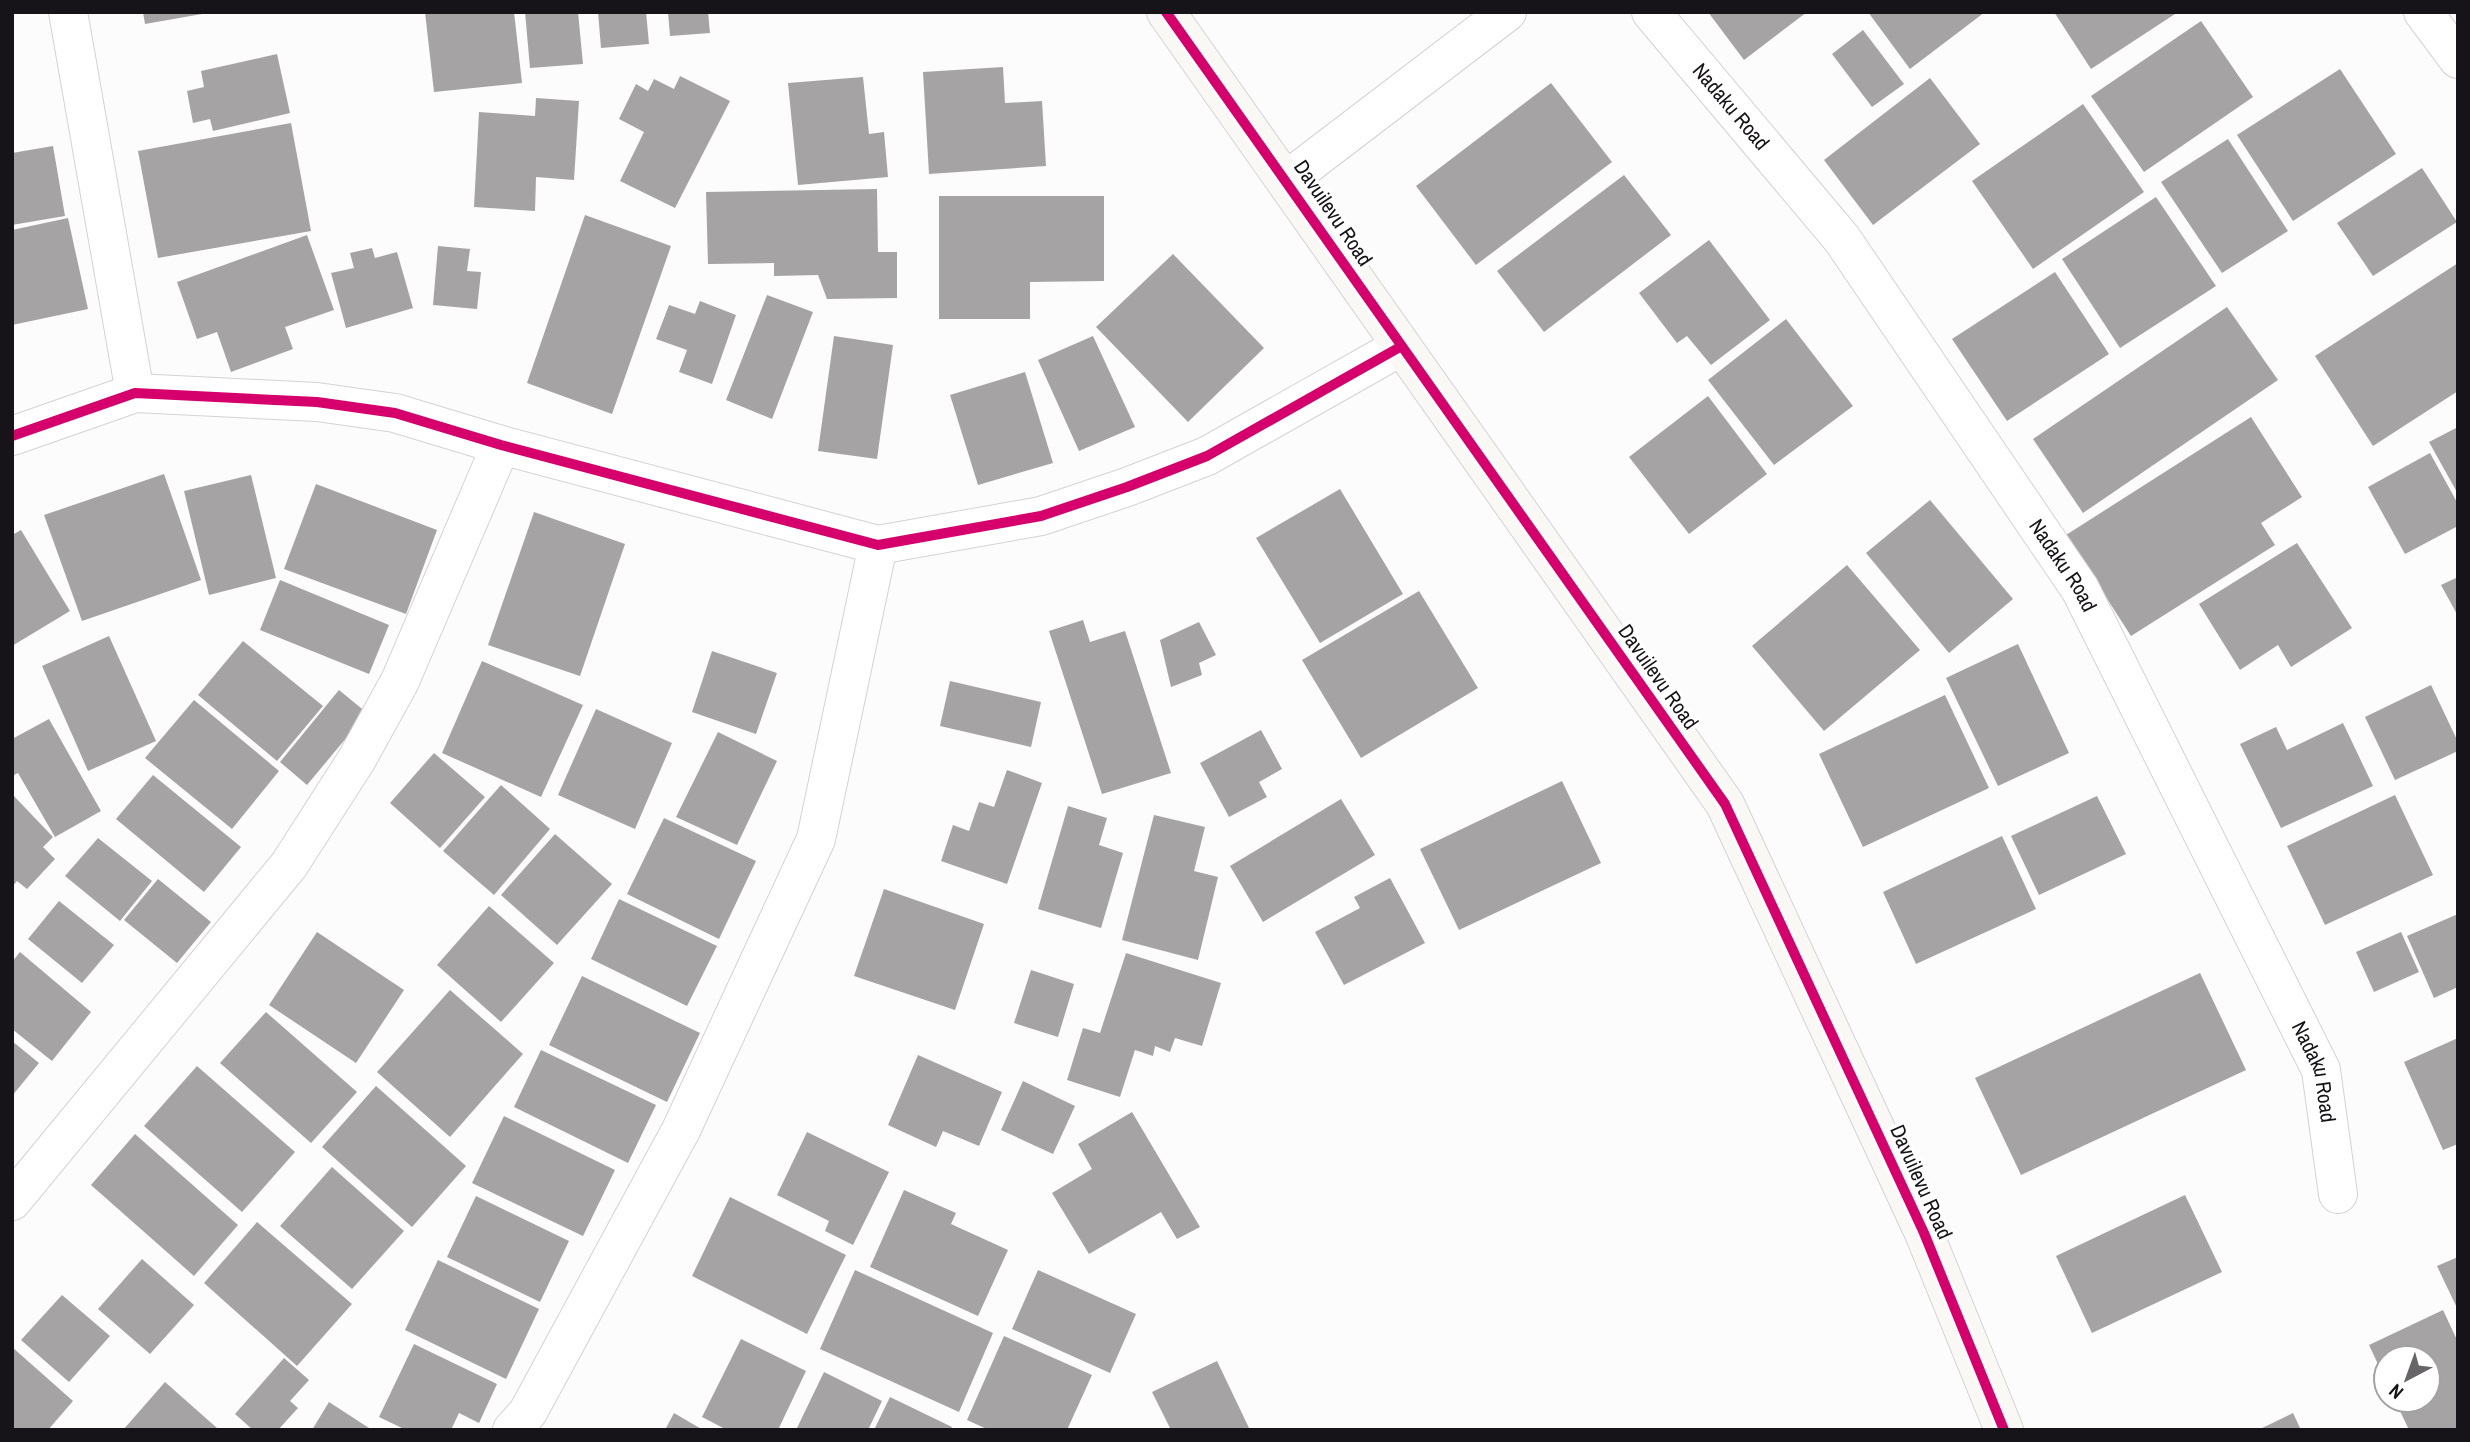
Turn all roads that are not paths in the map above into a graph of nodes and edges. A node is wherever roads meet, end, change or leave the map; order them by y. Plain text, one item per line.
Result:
1 (68, 12) edge
2 (1166, 12) edge
3 (1507, 12) edge
4 (1651, 12) edge
5 (2423, 12) edge
6 (2458, 59) edge
7 (1287, 180) junction
8 (1400, 346) junction
9 (135, 393) junction
10 (12, 436) edge
11 (501, 445) junction
12 (878, 545) junction
13 (2338, 1194) dead end
14 (12, 1201) edge
15 (512, 1430) edge
16 (2004, 1430) edge

1 - 9 street
2 - 7 street, Davuilevu Road
3 - 7 street
4 - 13 street, Nadaku Road
5 - 6 street
7 - 8 street, Davuilevu Road
8 - 12 street
8 - 16 street, Davuilevu Road
9 - 10 street
9 - 11 street
11 - 12 street
11 - 14 street
12 - 15 street

